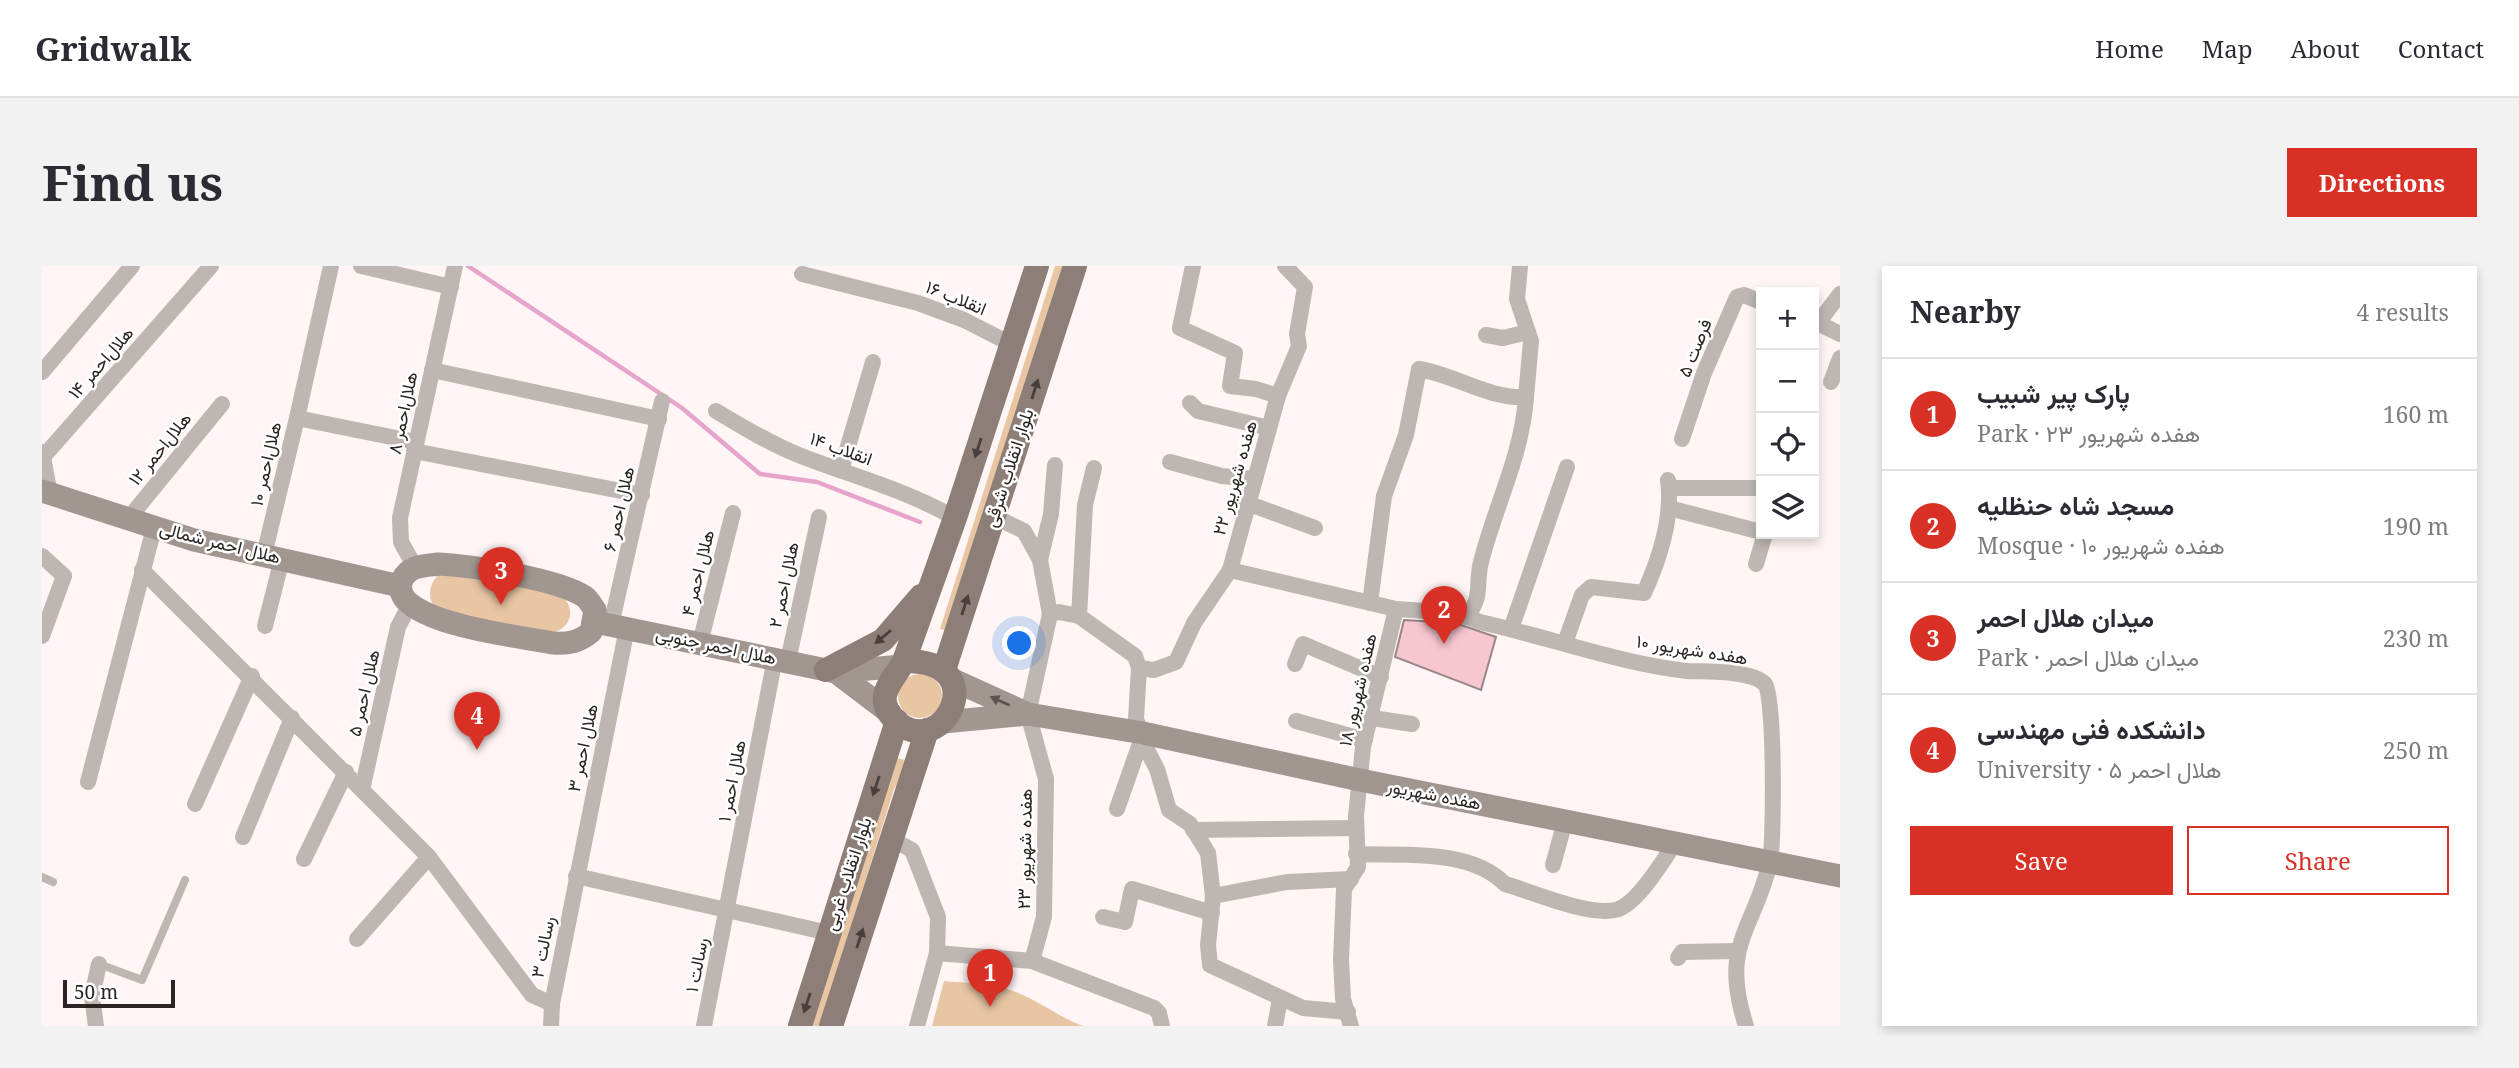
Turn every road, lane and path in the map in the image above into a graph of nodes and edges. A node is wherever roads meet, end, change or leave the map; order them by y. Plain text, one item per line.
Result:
1 (132, 266) edge
2 (212, 266) edge
3 (331, 266) edge
4 (361, 266) edge
5 (455, 266) edge
6 (1037, 266) edge
7 (1075, 266) edge
8 (1193, 266) edge
9 (1285, 266) edge
10 (1520, 266) edge
11 (802, 274) dead end
12 (451, 287) junction
13 (1840, 294) edge
14 (1756, 300) edge
15 (1819, 318) edge
16 (1819, 324) edge
17 (1528, 332) junction
18 (1840, 334) edge
19 (1486, 335) dead end
20 (1012, 344) junction
21 (1840, 358) edge
22 (873, 362) dead end
23 (432, 370) junction
24 (42, 372) edge
25 (1831, 382) dead end
26 (1278, 396) junction
27 (1526, 397) junction
28 (662, 401) dead end
29 (1191, 403) dead end
30 (222, 404) dead end
31 (716, 411) dead end
32 (297, 418) junction
33 (659, 419) junction
34 (1269, 428) junction
35 (1682, 439) dead end
36 (415, 446) junction
37 (43, 454) edge
38 (1170, 462) dead end
39 (1055, 465) dead end
40 (1567, 467) dead end
41 (1094, 468) dead end
42 (841, 470) junction
43 (1254, 479) junction
44 (1756, 488) edge
45 (46, 492) edge
46 (642, 495) junction
47 (1247, 503) junction
48 (1669, 508) junction
49 (733, 513) dead end
50 (993, 516) junction
51 (819, 517) dead end
52 (129, 518) junction
53 (955, 518) junction
54 (155, 528) junction
55 (1315, 528) dead end
56 (1756, 531) edge
57 (1762, 539) edge
58 (42, 556) edge
59 (273, 557) junction
60 (1040, 561) junction
61 (1756, 564) dead end
62 (415, 566) junction
63 (142, 570) junction
64 (1230, 570) junction
65 (929, 588) junction
66 (405, 596) junction
67 (1370, 603) junction
68 (1396, 609) junction
69 (1050, 614) junction
70 (1079, 616) junction
71 (1466, 617) junction
72 (611, 625) junction
73 (265, 626) dead end
74 (1511, 629) junction
75 (42, 636) edge
76 (700, 643) junction
77 (1565, 643) junction
78 (782, 660) junction
79 (903, 664) junction
80 (1295, 664) dead end
81 (1139, 668) junction
82 (831, 671) junction
83 (948, 675) junction
84 (252, 676) junction
85 (1381, 677) junction
86 (1028, 714) junction
87 (893, 717) junction
88 (292, 718) junction
89 (1372, 718) junction
90 (1296, 721) dead end
91 (1412, 724) dead end
92 (935, 726) junction
93 (1143, 733) junction
94 (1365, 740) junction
95 (346, 772) junction
96 (1360, 780) junction
97 (88, 782) dead end
98 (362, 790) junction
99 (195, 804) dead end
100 (1117, 809) dead end
101 (1565, 821) junction
102 (1355, 828) junction
103 (1193, 830) junction
104 (243, 837) dead end
105 (891, 839) junction
106 (1675, 843) junction
107 (1356, 854) junction
108 (429, 857) junction
109 (304, 859) dead end
110 (1770, 862) junction
111 (1553, 865) dead end
112 (576, 876) junction
113 (1840, 876) edge
114 (42, 877) edge
115 (185, 880) dead end
116 (1351, 880) junction
117 (53, 882) dead end
118 (1213, 895) junction
119 (727, 911) junction
120 (1212, 913) junction
121 (1103, 917) dead end
122 (829, 933) junction
123 (357, 939) dead end
124 (1736, 951) junction
125 (937, 953) junction
126 (1678, 958) dead end
127 (1032, 961) junction
128 (99, 964) joint
129 (1280, 999) junction
130 (552, 1004) junction
131 (1351, 1022) edge
132 (96, 1026) edge
133 (551, 1026) edge
134 (704, 1026) edge
135 (800, 1026) edge
136 (831, 1026) edge
137 (917, 1026) edge
138 (1162, 1026) edge
139 (1275, 1026) edge
140 (1746, 1026) edge

1 - 24 street
2 - 37 street, هلال‌احمر ۱۴
3 - 32 street
4 - 12 street
5 - 12 street, هلال‌احمر ۸
6 - 20 main road, بلوار انقلاب شرقی
50 -> 7 main road, بلوار انقلاب شرقی
8 - 26 street
9 - 26 street, هفده شهریور ۲۲
10 - 17 street
11 - 20 street, انقلاب ۱۶
12 - 23 street, هلال‌احمر ۸
13 - 15 street
14 - 35 street, فرصت ۵
16 - 18 street
17 - 19 street
17 - 27 street
20 -> 53 main road, بلوار انقلاب شرقی
21 - 25 street
22 - 42 street
23 - 33 street
23 - 36 street, هلال‌احمر ۸
26 - 34 street, هفده شهریور ۲۲
27 - 67 street
27 - 71 street
28 - 33 street, هلال احمر ۶
29 - 34 street
30 - 52 street, هلال‌احمر ۱۲
31 - 42 street, انقلاب ۱۴
32 - 36 street, هلال‌احمر ۱۰
32 - 59 street, هلال‌احمر ۱۰
33 - 46 street, هلال احمر ۶
34 - 43 street, هفده شهریور ۲۲
36 - 46 street, هلال‌احمر ۱۰
36 - 62 street, هلال‌احمر ۸
37 - 45 street, هلال‌احمر ۱۴
38 - 43 street
39 - 60 street
40 - 74 street
41 - 70 street
42 - 53 street, انقلاب ۱۴
43 - 47 street, هفده شهریور ۲۲
44 - 48 street
45 - 52 main road, هلال احمر شمالی
46 - 72 street, هلال احمر ۶
47 - 55 street
47 - 64 street, هفده شهریور ۲۲
48 - 56 street
48 - 77 street
49 - 76 street, هلال احمر ۴
50 - 60 street
83 -> 50 main road, بلوار انقلاب شرقی
51 - 78 street, هلال احمر ۲
52 - 54 main road, هلال احمر شمالی
53 - 65 main road, بلوار انقلاب شرقی
54 - 59 main road, هلال احمر شمالی
54 - 63 street
57 - 61 street
58 - 75 street
59 - 66 main road, هلال احمر شمالی
59 - 73 street, هلال‌احمر ۱۰
60 - 69 street
62 - 66 main road
62 - 72 main road
63 - 84 street
63 - 97 street
64 - 67 street
64 - 81 street, هفده شهریور ۲۲
65 - 79 main road, بلوار انقلاب شرقی
65 -> 82 main road
66 - 72 main road, هلال احمر شمالی
66 - 98 street, هلال احمر ۵
67 - 68 street
68 - 71 street, هفده شهریور ۱۰
68 - 85 street, هفده شهریور ۱۸
69 - 70 street
69 - 86 street
70 - 81 street
71 - 74 street, هفده شهریور ۱۰
72 - 76 main road, هلال احمر جنوبی
72 - 112 street, هلال احمر ۳
74 - 77 street, هفده شهریور ۱۰
76 - 78 main road, هلال احمر جنوبی
77 - 110 street, هفده شهریور ۱۰
78 - 82 main road, هلال احمر جنوبی
78 - 119 street, هلال احمر ۱
79 - 82 main road, هلال احمر جنوبی
79 - 83 main road
79 - 87 main road
80 - 85 street
81 - 93 street
82 - 87 main road, هلال احمر جنوبی
86 -> 83 main road, هفده شهریور
83 - 92 main road
84 - 88 street
84 - 99 street
85 - 89 street, هفده شهریور ۱۸
86 - 92 main road, هفده شهریور
86 - 93 main road, هفده شهریور
86 - 127 street, هفده شهریور ۲۳
87 - 92 main road
87 -> 122 main road, بلوار انقلاب غربی
88 - 95 street
88 - 104 street
89 - 91 street
89 - 94 street, هفده شهریور ۱۸
90 - 94 street
92 - 105 main road, بلوار انقلاب غربی
93 - 96 main road, هفده شهریور
93 - 100 street
93 - 103 street
94 - 96 street, هفده شهریور ۱۸
95 - 98 street
95 - 109 street
96 - 101 main road, هفده شهریور
96 - 102 street, هفده شهریور ۱۸
98 - 108 street
101 - 106 main road, هفده شهریور
101 - 111 street
102 - 103 street
102 - 107 street, هفده شهریور ۱۸
103 - 118 street
105 - 125 street
136 -> 105 main road, بلوار انقلاب غربی
106 - 107 street
106 - 110 main road, هفده شهریور
107 - 116 street, هفده شهریور ۱۸
108 - 123 street
108 - 130 street
110 - 113 main road, هفده شهریور
110 - 124 street
112 - 119 street
112 - 130 street, رسالت ۳
114 - 117 lane
115 - 128 lane
116 - 118 street
116 - 131 street, هفده شهریور ۱۸
118 - 120 street
119 - 122 street
119 - 134 street, رسالت ۱
120 - 121 street
120 - 129 street
122 -> 135 main road, بلوار انقلاب غربی
124 - 126 street
124 - 140 street
125 - 127 street
125 - 137 street
127 - 138 street
128 - 132 street
129 - 131 street
129 - 139 street
130 - 133 street, رسالت ۳

